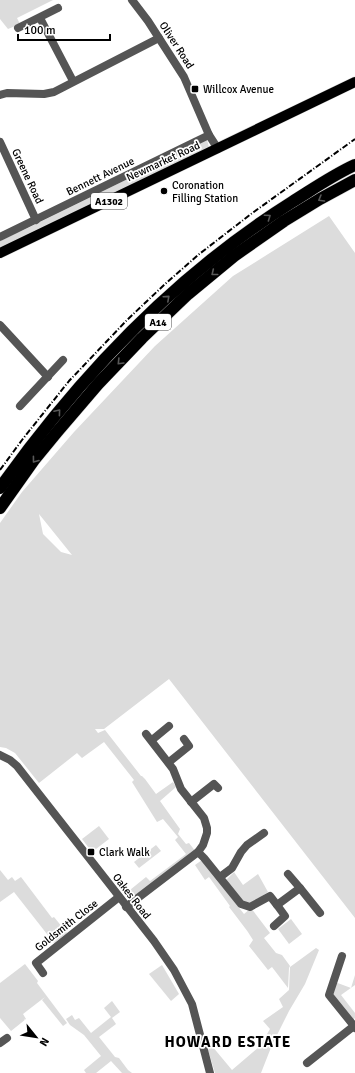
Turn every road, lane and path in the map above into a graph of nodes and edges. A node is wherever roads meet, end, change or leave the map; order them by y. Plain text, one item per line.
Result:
1 (132, 0) edge
2 (58, 8) dead end
3 (40, 18) junction
4 (18, 28) dead end
5 (159, 38) junction
6 (73, 81) junction
7 (355, 82) edge
8 (0, 95) edge
9 (209, 135) junction
10 (0, 142) edge
11 (218, 149) junction
12 (355, 165) edge
13 (355, 180) edge
14 (36, 220) junction
15 (0, 237) edge
16 (0, 253) edge
17 (0, 326) edge
18 (64, 360) dead end
19 (48, 377) junction
20 (20, 406) dead end
21 (0, 488) edge
22 (0, 508) edge
23 (169, 726) dead end
24 (146, 734) dead end
25 (184, 739) dead end
26 (152, 740) junction
27 (0, 755) edge
28 (169, 762) junction
29 (218, 788) dead end
30 (191, 802) junction
31 (264, 833) dead end
32 (198, 852) junction
33 (288, 874) dead end
34 (220, 877) junction
35 (300, 888) junction
36 (119, 897) junction
37 (277, 905) junction
38 (126, 906) junction
39 (320, 912) dead end
40 (274, 926) dead end
41 (342, 956) dead end
42 (43, 972) dead end
43 (354, 1027) edge
44 (7, 1038) dead end
45 (0, 1043) edge
46 (307, 1063) dead end
47 (210, 1073) edge

1 - 5 street, Oliver Road
2 - 3 street
3 - 4 street
3 - 6 street
5 - 6 street
5 - 9 street, Oliver Road
6 - 8 street
7 - 11 main road, Newmarket Road / A1302
9 - 11 street, Oliver Road
9 - 14 street, Bennett Avenue
10 - 14 street, Greene Road
11 - 16 main road, Newmarket Road / A1302
21 -> 12 highway, A14
13 -> 22 highway, A14
14 - 15 street, Bennett Avenue
17 - 19 street
18 - 19 street
19 - 20 street
23 - 26 street
24 - 26 street
25 - 28 street
26 - 28 street
27 - 36 street, Oakes Road
28 - 30 street
29 - 30 street
30 - 32 street
31 - 34 street
32 - 34 street
32 - 38 street
33 - 35 street
34 - 37 street
35 - 37 street
35 - 39 street
36 - 38 street, Oakes Road
36 - 42 street, Goldsmith Close
37 - 40 street
38 - 47 street, Oakes Road
41 - 43 street
43 - 46 street
44 - 45 street

